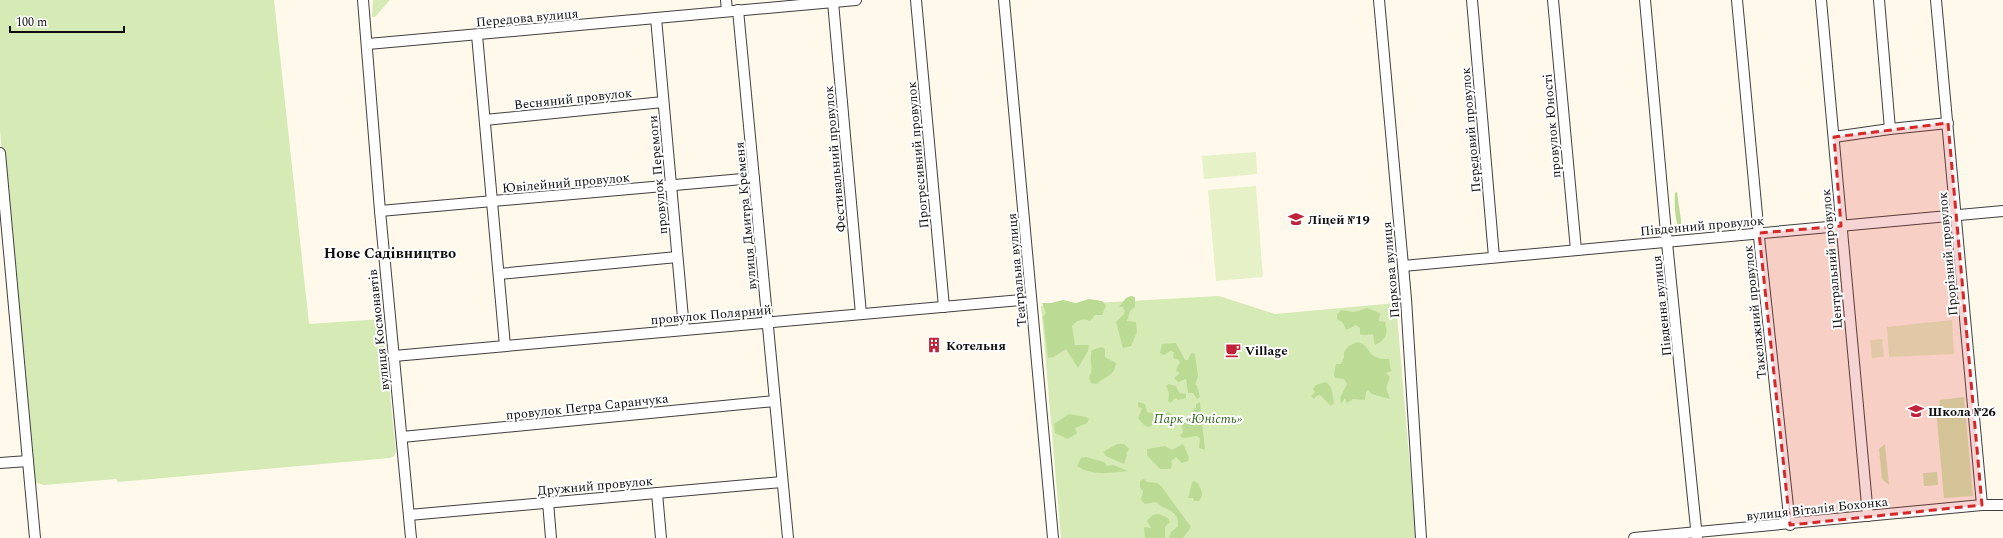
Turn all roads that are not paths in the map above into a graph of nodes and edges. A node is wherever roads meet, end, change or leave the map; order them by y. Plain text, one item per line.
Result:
1 (363, 0) edge
2 (367, 0) edge
3 (726, 0) edge
4 (856, 0) edge
5 (916, 0) edge
6 (1004, 0) edge
7 (1379, 0) edge
8 (1472, 0) edge
9 (1553, 0) edge
10 (1645, 0) edge
11 (1737, 0) edge
12 (1821, 0) edge
13 (1879, 0) edge
14 (1936, 0) edge
15 (833, 2) junction
16 (738, 10) junction
17 (727, 12) junction
18 (365, 17) junction
19 (656, 18) junction
20 (477, 35) junction
21 (368, 44) junction
22 (663, 102) junction
23 (485, 120) junction
24 (1948, 124) junction
25 (1890, 129) junction
26 (1834, 137) junction
27 (0, 153) edge
28 (754, 178) junction
29 (671, 185) junction
30 (492, 201) junction
31 (2003, 211) edge
32 (380, 212) junction
33 (1956, 215) junction
34 (1841, 226) junction
35 (1759, 233) junction
36 (1667, 242) junction
37 (1576, 250) junction
38 (677, 257) junction
39 (1494, 257) junction
40 (1403, 266) junction
41 (499, 274) junction
42 (1031, 299) junction
43 (944, 307) junction
44 (861, 314) junction
45 (768, 323) junction
46 (684, 329) junction
47 (505, 346) junction
48 (394, 356) junction
49 (775, 401) junction
50 (402, 437) junction
51 (28, 460) junction
52 (0, 463) edge
53 (782, 482) junction
54 (657, 493) junction
55 (548, 502) junction
56 (1982, 505) junction
57 (2003, 505) edge
58 (409, 514) junction
59 (1868, 516) junction
60 (1790, 525) junction
61 (1697, 535) edge
62 (35, 538) edge
63 (411, 538) edge
64 (551, 538) edge
65 (661, 538) edge
66 (788, 538) edge
67 (1053, 538) edge
68 (1422, 538) edge
69 (1634, 538) edge

1 - 18 street, вулиця Космонавтів
2 - 18 street
3 - 17 street
4 - 15 street, Передова вулиця
5 - 43 street, Прогресивний провулок
6 - 42 street, Театральна вулиця
7 - 40 street, Паркова вулиця
8 - 39 street, Передовий провулок
9 - 37 street, провулок Юності
10 - 36 street, Південна вулиця
11 - 35 street, Такелажний провулок
12 - 26 street, Центральний провулок
13 - 25 street
14 - 24 street, Прорізний провулок
15 - 16 street, Передова вулиця
15 - 44 street, Фестивальний провулок
16 - 17 street, Передова вулиця
16 - 28 street, вулиця Дмитра Кременя
17 - 19 street, Передова вулиця
18 - 21 street, вулиця Космонавтів
19 - 20 street, Передова вулиця
19 - 22 street, провулок Перемоги
20 - 21 street, Передова вулиця
20 - 23 street
21 - 32 street, вулиця Космонавтів
22 - 23 street, Весняний провулок
22 - 29 street, провулок Перемоги
23 - 30 street
24 - 25 street
24 - 33 street, Прорізний провулок
25 - 26 street
26 - 34 street, Центральний провулок
27 - 51 street
28 - 29 street, Ювілейний провулок
28 - 45 street, вулиця Дмитра Кременя
29 - 30 street, Ювілейний провулок
29 - 38 street, провулок Перемоги
30 - 32 street, Ювілейний провулок
30 - 41 street
31 - 33 street, Південний провулок
32 - 48 street, вулиця Космонавтів
33 - 34 street, Південний провулок
33 - 56 street, Прорізний провулок
34 - 35 street, Південний провулок
34 - 59 street, Центральний провулок
35 - 36 street, Південний провулок
35 - 60 street, Такелажний провулок
36 - 37 street, Південний провулок
36 - 61 street, Південна вулиця
37 - 39 street, Південний провулок
38 - 41 street
38 - 46 street, провулок Перемоги
39 - 40 street, Південний провулок
40 - 68 street, Паркова вулиця
41 - 47 street
42 - 43 street, провулок Полярний
42 - 67 street, Театральна вулиця
43 - 44 street, провулок Полярний
44 - 45 street, провулок Полярний
45 - 46 street, провулок Полярний
45 - 49 street, вулиця Дмитра Кременя
46 - 47 street, провулок Полярний
47 - 48 street, провулок Полярний
48 - 50 street, вулиця Космонавтів
49 - 50 street, провулок Петра Саранчука
49 - 53 street, вулиця Дмитра Кременя
50 - 58 street, вулиця Космонавтів
51 - 52 street
51 - 62 street
53 - 54 street, Дружний провулок
53 - 66 street, вулиця Дмитра Кременя
54 - 55 street, Дружний провулок
54 - 65 street
55 - 58 street, Дружний провулок
55 - 64 street
56 - 57 street, вулиця Віталія Бохонка
56 - 59 street, вулиця Віталія Бохонка
58 - 63 street, вулиця Космонавтів
59 - 60 street, вулиця Віталія Бохонка
60 - 61 street, вулиця Віталія Бохонка
61 - 69 street, вулиця Віталія Бохонка

